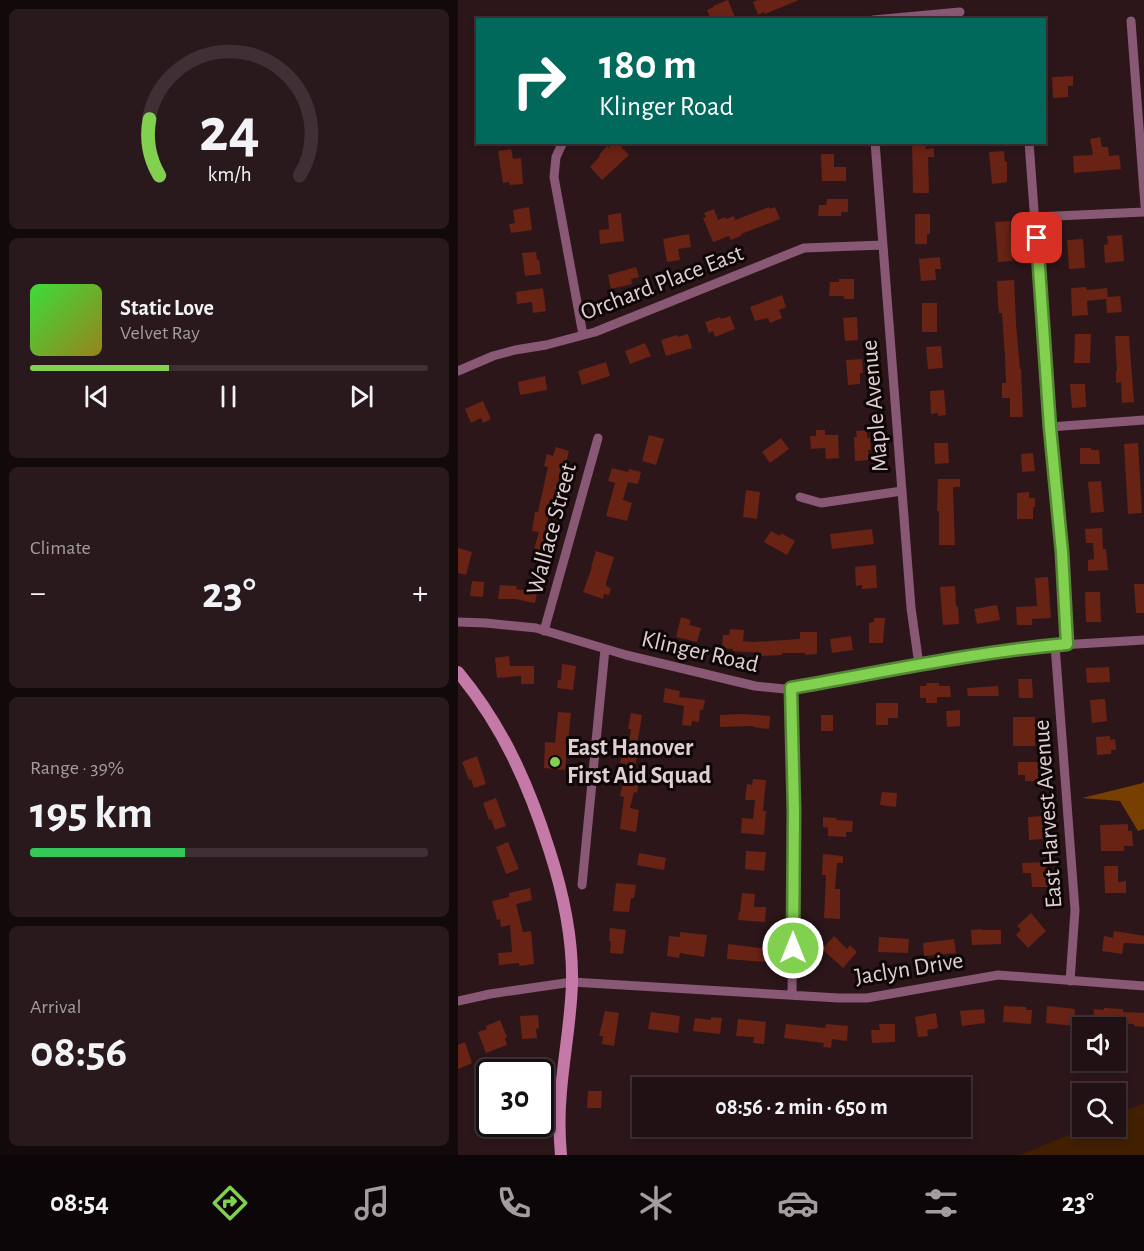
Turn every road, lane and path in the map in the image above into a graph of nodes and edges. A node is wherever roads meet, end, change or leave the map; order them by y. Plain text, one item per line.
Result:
1 (960, 12) dead end
2 (895, 18) edge
3 (1131, 21) dead end
4 (562, 144) edge
5 (875, 144) edge
6 (1029, 144) edge
7 (1145, 206) edge
8 (1145, 212) edge
9 (1035, 217) junction
10 (883, 245) junction
11 (583, 335) junction
12 (458, 371) edge
13 (1145, 420) edge
14 (1050, 428) junction
15 (598, 438) dead end
16 (902, 491) junction
17 (800, 497) dead end
18 (458, 622) edge
19 (544, 631) junction
20 (1145, 640) edge
21 (1067, 644) junction
22 (1055, 645) junction
23 (605, 649) junction
24 (919, 665) junction
25 (458, 672) edge
26 (791, 688) junction
27 (582, 885) dead end
28 (1070, 981) junction
29 (572, 982) junction
30 (1145, 986) edge
31 (792, 995) junction
32 (458, 1001) edge
33 (561, 1155) edge

1 - 2 street
3 - 7 street
4 - 11 street
5 - 10 street, Maple Avenue
6 - 9 street
8 - 9 street
9 - 14 street
10 - 11 street, Orchard Place East
10 - 16 street, Maple Avenue
11 - 12 street, Orchard Place East
13 - 14 street
14 - 21 street
15 - 19 street, Wallace Street
16 - 17 street
16 - 24 street, Maple Avenue
18 - 19 street, Klinger Road
19 - 23 street, Klinger Road
20 - 21 street, Klinger Road
21 - 22 street, Klinger Road
22 - 24 street, Klinger Road
22 - 28 street, East Harvest Avenue
23 - 26 street, Klinger Road
23 - 27 street
24 - 26 street, Klinger Road
25 - 29 main road
26 - 31 street
28 - 30 street, Jaclyn Drive
28 - 31 street, Jaclyn Drive
29 - 31 street, Jaclyn Drive
29 - 32 street, Jaclyn Drive
29 - 33 main road

